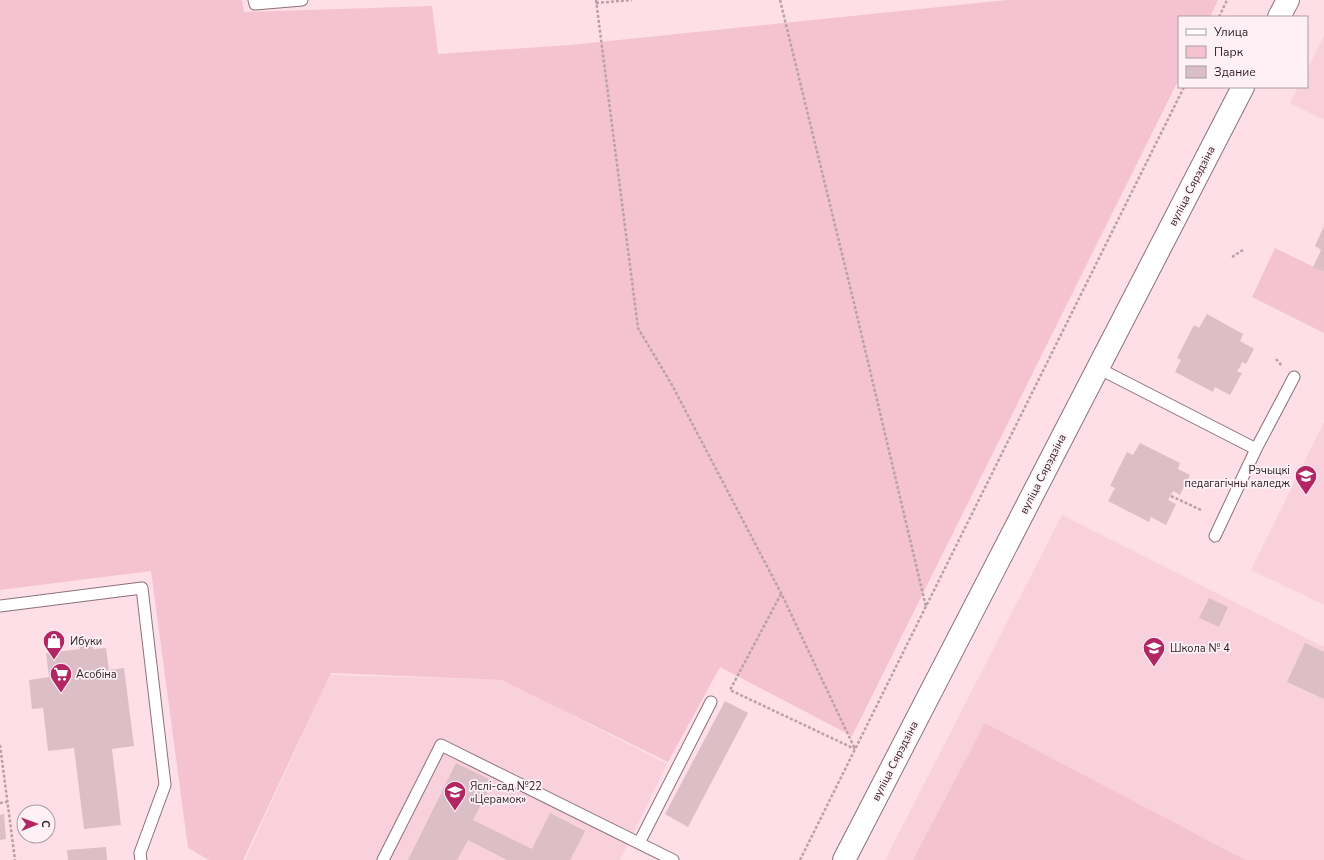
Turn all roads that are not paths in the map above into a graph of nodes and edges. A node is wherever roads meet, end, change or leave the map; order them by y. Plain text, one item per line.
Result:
1 (254, 0) edge
2 (302, 0) edge
3 (1288, 0) edge
4 (1280, 16) edge
5 (1242, 88) edge
6 (1098, 368) junction
7 (1294, 377) dead end
8 (1256, 449) junction
9 (1214, 536) dead end
10 (0, 606) edge
11 (710, 702) dead end
12 (639, 843) junction
13 (141, 860) edge
14 (383, 860) edge
15 (673, 860) edge
16 (844, 860) edge

1 - 2 lane
3 - 4 street
5 - 6 street, вуліца Сярэдзіна
6 - 8 lane
6 - 16 street, вуліца Сярэдзіна
7 - 8 lane
8 - 9 lane
10 - 13 lane
11 - 12 lane
12 - 14 lane
12 - 15 lane

